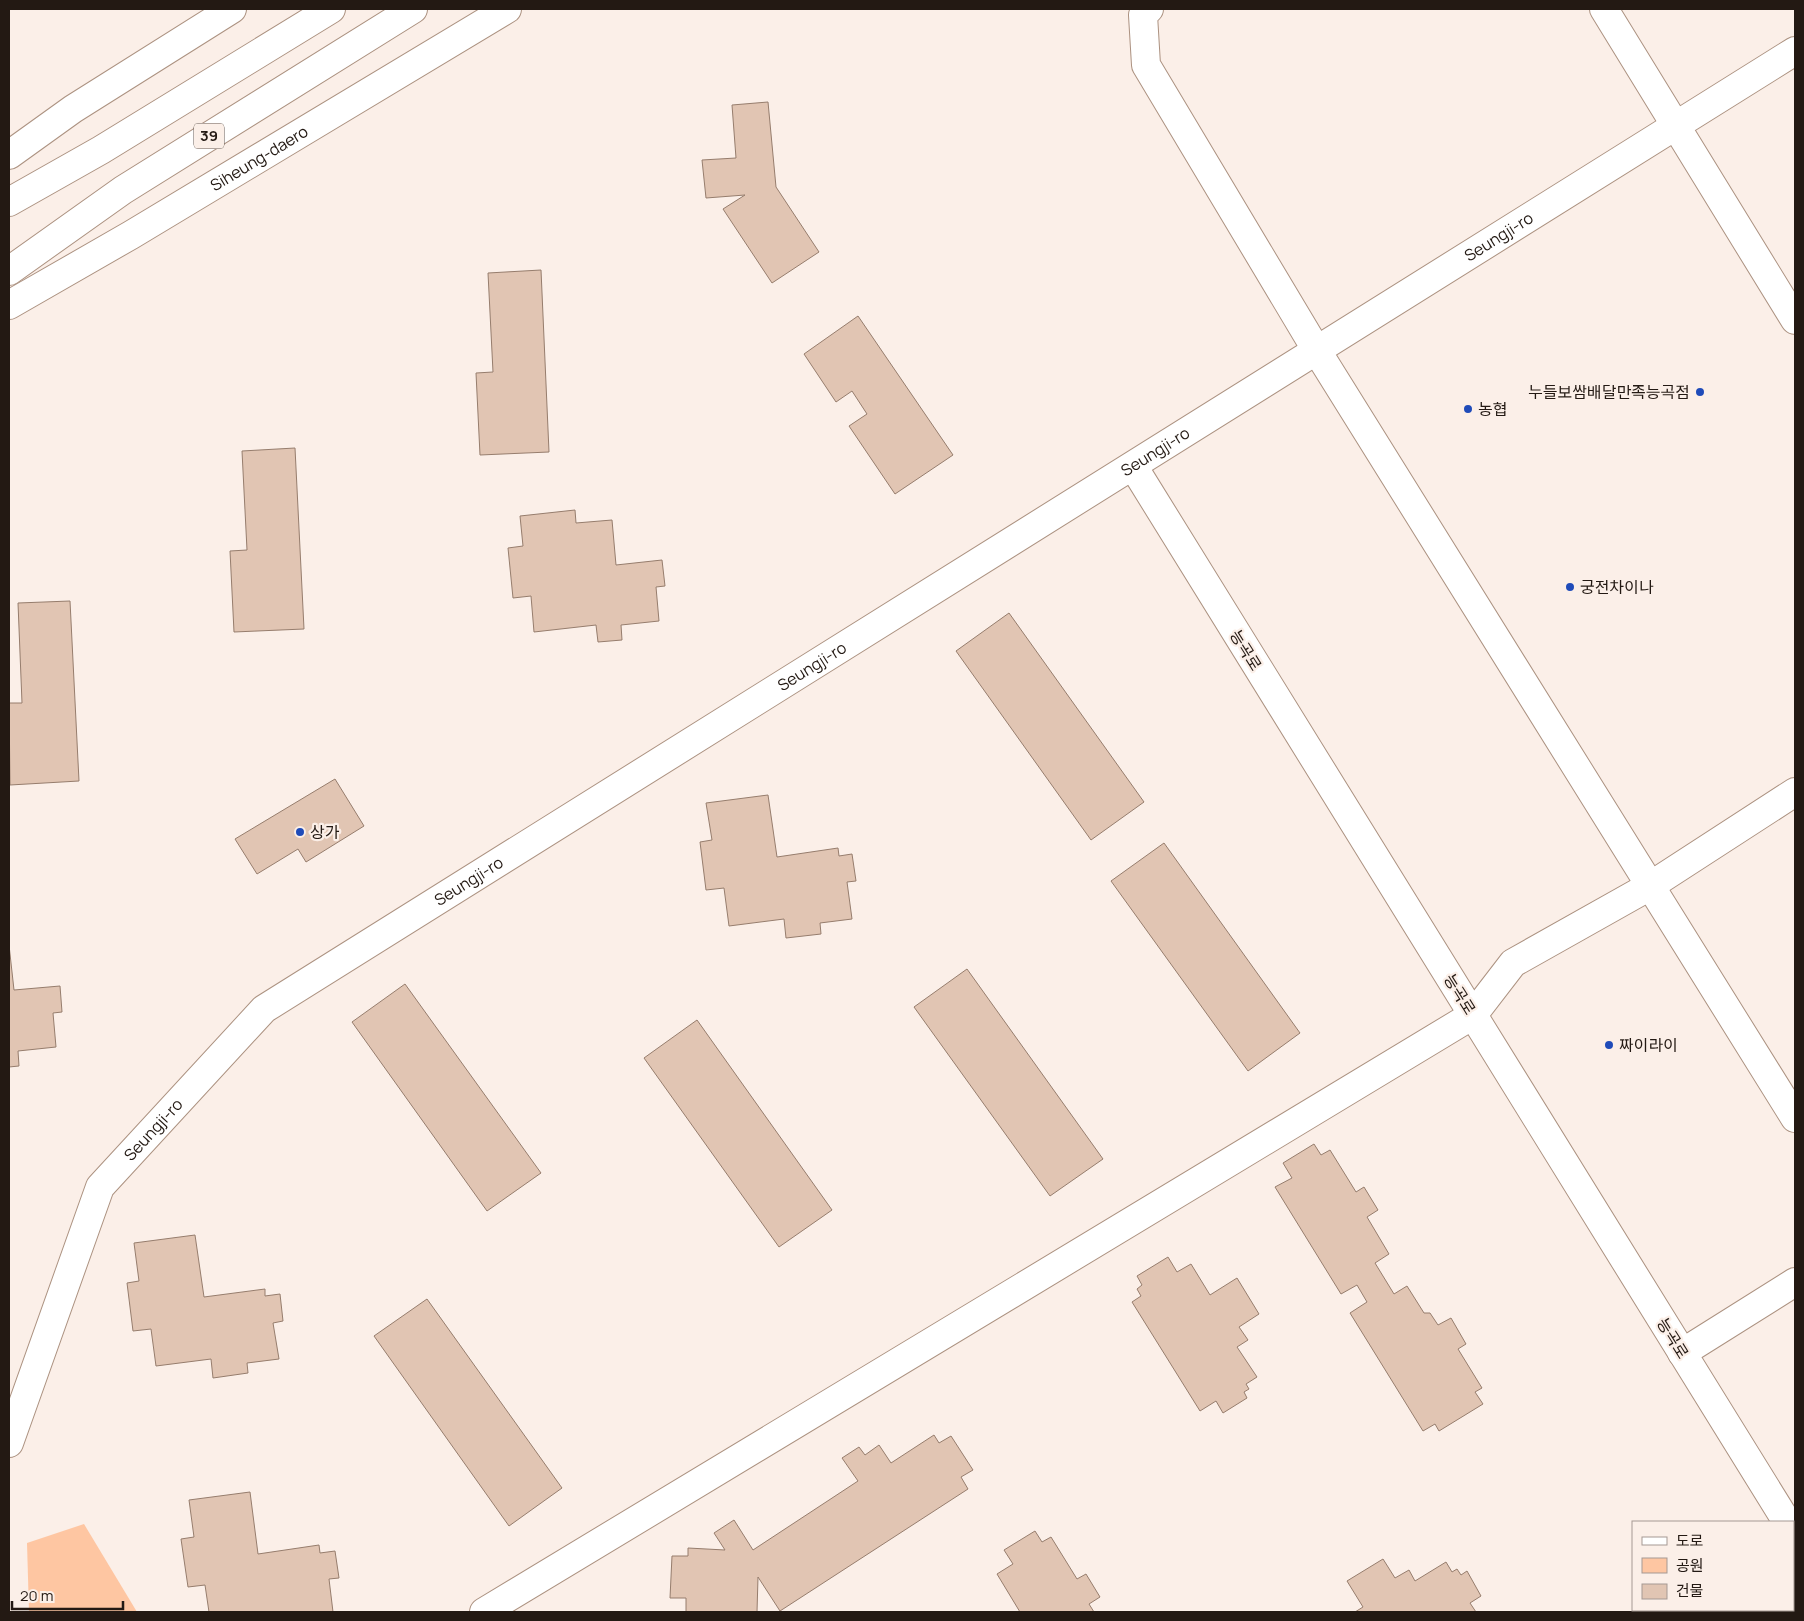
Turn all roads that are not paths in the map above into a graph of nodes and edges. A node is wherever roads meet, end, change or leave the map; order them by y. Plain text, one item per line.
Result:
1 (232, 9) edge
2 (331, 9) edge
3 (413, 9) edge
4 (507, 9) edge
5 (1149, 9) edge
6 (1604, 9) edge
7 (1795, 51) edge
8 (1675, 126) junction
9 (9, 155) edge
10 (9, 202) edge
11 (9, 271) edge
12 (9, 305) edge
13 (1795, 320) edge
14 (1317, 351) junction
15 (1133, 466) junction
16 (1795, 792) edge
17 (1650, 886) junction
18 (1473, 1015) junction
19 (1795, 1118) edge
20 (1795, 1282) edge
21 (1682, 1353) junction
22 (9, 1443) edge
23 (1786, 1521) edge
24 (484, 1612) edge

1 - 9 street
2 - 10 street
3 - 11 street, 39
4 - 12 street, Siheung-daero
5 - 14 street
6 - 8 street
7 - 8 street, Seungji-ro
8 - 13 street
8 - 14 street, Seungji-ro
14 - 15 street, Seungji-ro
14 - 17 street
15 - 18 street, 능곡로
15 - 22 street, Seungji-ro
16 - 17 street
17 - 18 street
17 - 19 street
18 - 21 street, 능곡로
18 - 24 street
20 - 21 street
21 - 23 street, 능곡로

